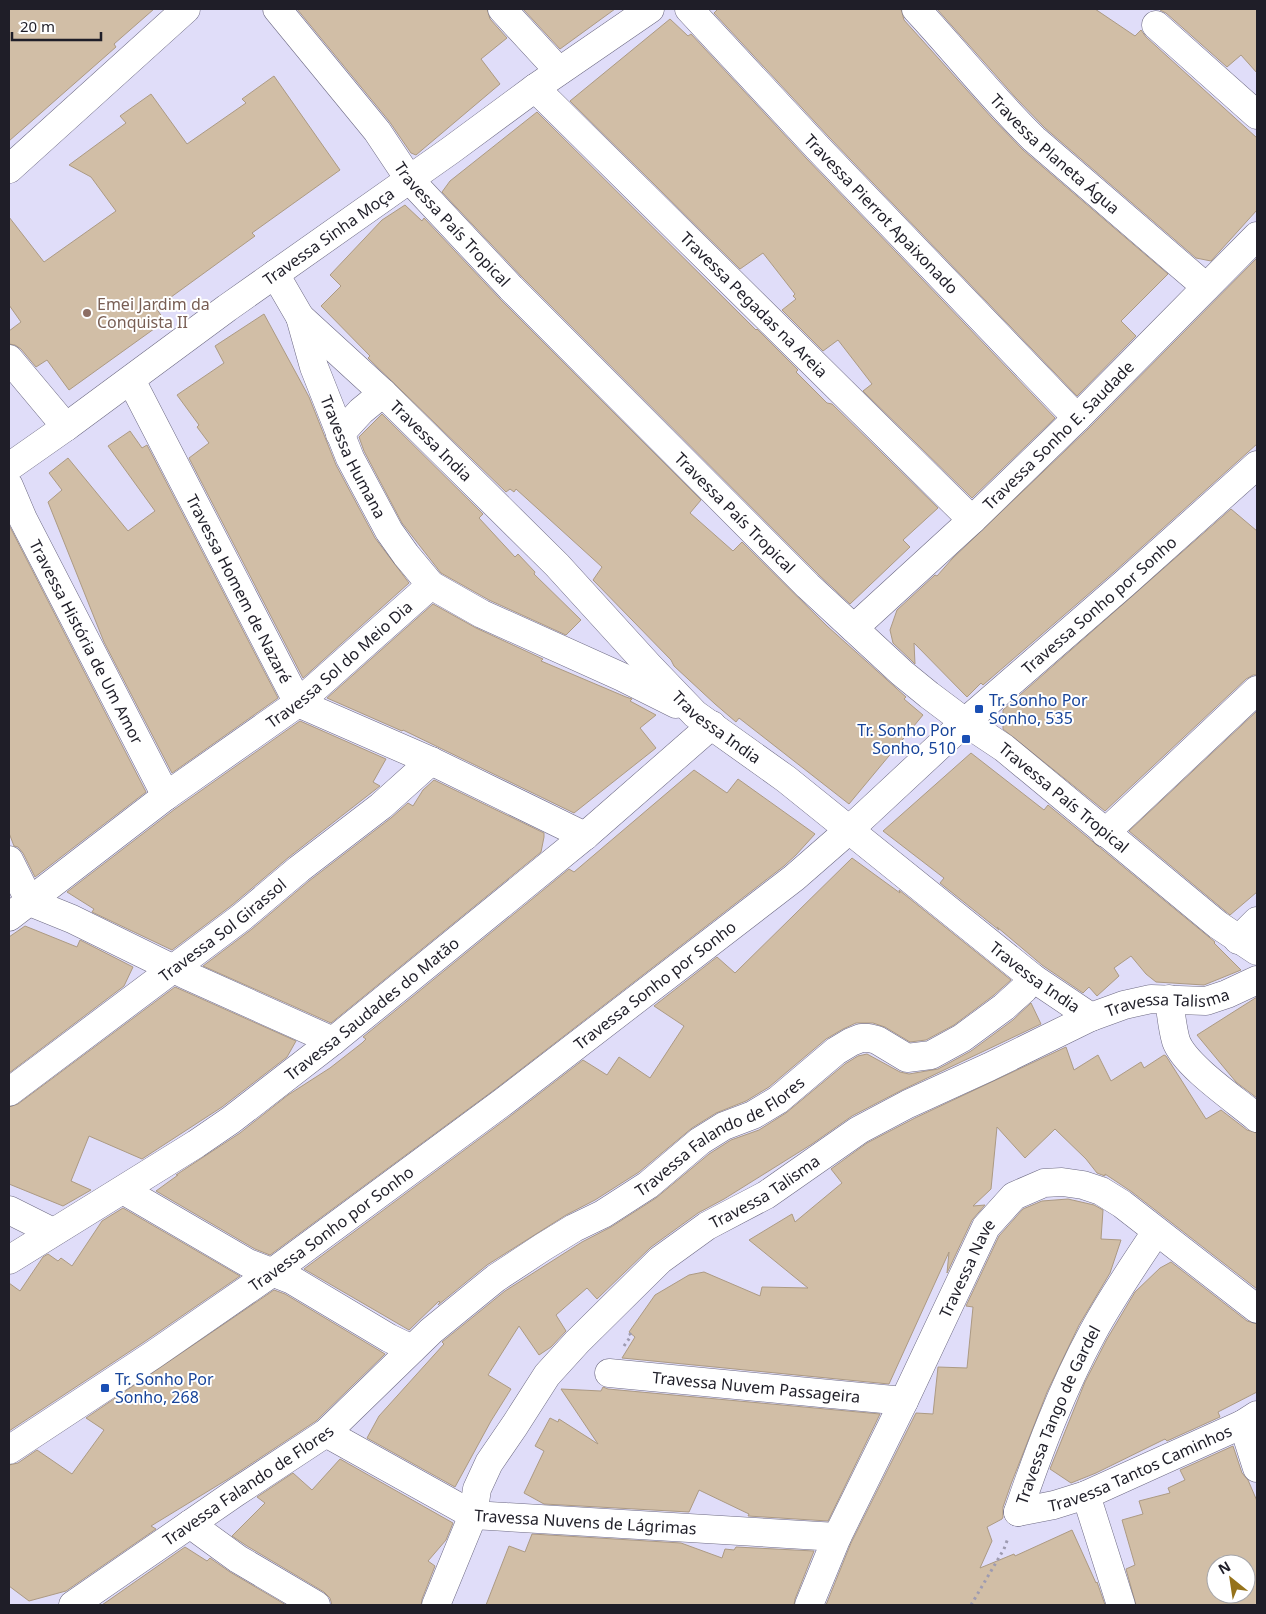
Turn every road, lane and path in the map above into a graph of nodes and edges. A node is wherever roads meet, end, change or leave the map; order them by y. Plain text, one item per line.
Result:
1 (186, 9) edge
2 (277, 9) edge
3 (502, 9) edge
4 (650, 9) edge
5 (689, 9) edge
6 (916, 9) edge
7 (1156, 25) dead end
8 (558, 71) junction
9 (535, 88) junction
10 (1257, 115) edge
11 (9, 169) edge
12 (409, 179) junction
13 (1257, 236) edge
14 (275, 274) junction
15 (1206, 287) junction
16 (300, 317) junction
17 (9, 359) edge
18 (131, 380) junction
19 (383, 393) junction
20 (1077, 418) junction
21 (66, 427) junction
22 (340, 434) junction
23 (9, 467) edge
24 (1254, 475) edge
25 (9, 486) edge
26 (972, 520) junction
27 (431, 585) junction
28 (854, 628) junction
29 (1257, 690) edge
30 (298, 703) junction
31 (704, 719) junction
32 (965, 722) junction
33 (431, 761) junction
34 (166, 796) junction
35 (849, 830) junction
36 (1105, 833) junction
37 (585, 836) junction
38 (9, 860) edge
39 (19, 909) edge
40 (1251, 937) edge
41 (173, 969) junction
42 (1034, 978) junction
43 (1257, 980) edge
44 (1169, 999) junction
45 (1090, 1017) junction
46 (333, 1041) junction
47 (9, 1092) edge
48 (1257, 1118) edge
49 (123, 1190) junction
50 (9, 1210) edge
51 (53, 1232) junction
52 (1156, 1232) junction
53 (9, 1260) edge
54 (273, 1272) junction
55 (1257, 1309) edge
56 (412, 1349) junction
57 (609, 1373) dead end
58 (904, 1401) junction
59 (1250, 1420) edge
60 (326, 1433) junction
61 (9, 1450) edge
62 (1257, 1468) edge
63 (1086, 1495) junction
64 (1018, 1512) junction
65 (473, 1516) junction
66 (190, 1524) junction
67 (837, 1537) junction
68 (73, 1605) edge
69 (316, 1605) edge
70 (436, 1605) edge
71 (809, 1605) edge
72 (971, 1605) edge
73 (1121, 1605) edge

1 - 11 street
2 - 12 street, Travessa País Tropical
3 - 8 street
4 - 8 street, Travessa Sinha Moça
5 - 20 street, Travessa Pierrot Apaixonado
6 - 15 street, Travessa Planeta Água
7 - 10 street
8 - 9 street, Travessa Sinha Moça
9 - 12 street, Travessa Sinha Moça
9 - 26 street, Travessa Pegadas na Areia
12 - 14 street, Travessa Sinha Moça
12 - 28 street, Travessa País Tropical
13 - 15 street, Travessa Sonho E. Saudade
14 - 16 street, Travessa India
14 - 18 street, Travessa Sinha Moça
15 - 20 street, Travessa Sonho E. Saudade
16 - 19 street, Travessa India
16 - 22 street, Travessa Humana
17 - 21 street
18 - 21 street, Travessa Sinha Moça
18 - 30 street, Travessa Homem de Nazaré
19 - 22 street, Travessa India
19 - 31 street, Travessa India
20 - 26 street, Travessa Sonho E. Saudade
21 - 23 street, Travessa Sinha Moça
22 - 27 street, Travessa Humana
24 - 32 street, Travessa Sonho por Sonho
25 - 34 street, Travessa História de Um Amor
26 - 28 street, Travessa Sonho E. Saudade
27 - 30 street, Travessa Sol do Meio Dia
27 - 31 street
28 - 32 street, Travessa País Tropical
29 - 36 street
30 - 33 street, Travessa Homem de Nazaré
30 - 34 street, Travessa Sol do Meio Dia
31 - 35 street, Travessa India
31 - 37 street, Travessa Saudades do Matão
32 - 35 street, Travessa Sonho por Sonho
32 - 36 street, Travessa País Tropical
33 - 37 street, Travessa Homem de Nazaré
33 - 41 street, Travessa Sol Girassol
34 - 39 street, Travessa Sol do Meio Dia
35 - 42 street, Travessa India
35 - 54 street, Travessa Sonho por Sonho
36 - 40 street, Travessa País Tropical
37 - 46 street, Travessa Saudades do Matão
38 - 39 street
39 - 41 street
41 - 46 street
41 - 47 street, Travessa Sol Girassol
42 - 45 street, Travessa India
42 - 56 street, Travessa Falando de Flores
43 - 44 street, Travessa Talisma
44 - 45 street, Travessa Talisma
44 - 48 street
45 - 65 street, Travessa Talisma
46 - 49 street, Travessa Saudades do Matão
49 - 51 street, Travessa Saudades do Matão
49 - 54 street
50 - 51 street
51 - 53 street, Travessa Saudades do Matão
52 - 55 street, Travessa Nave
52 - 58 street, Travessa Nave
52 - 64 street, Travessa Tango de Gardel
54 - 56 street
54 - 61 street, Travessa Sonho por Sonho
56 - 60 street, Travessa Falando de Flores
57 - 58 street, Travessa Nuvem Passageira
58 - 67 street, Travessa Nave
59 - 62 street
59 - 63 street, Travessa Tantos Caminhos
60 - 65 street, Travessa Nuvens de Lágrimas
60 - 66 street, Travessa Falando de Flores
63 - 64 street, Travessa Tantos Caminhos
63 - 73 street
64 - 72 path, Travessa Tango de Gardel
65 - 67 street, Travessa Nuvens de Lágrimas
65 - 70 street, Travessa Talisma
66 - 68 street, Travessa Falando de Flores
66 - 69 street
67 - 71 street, Travessa Nave

